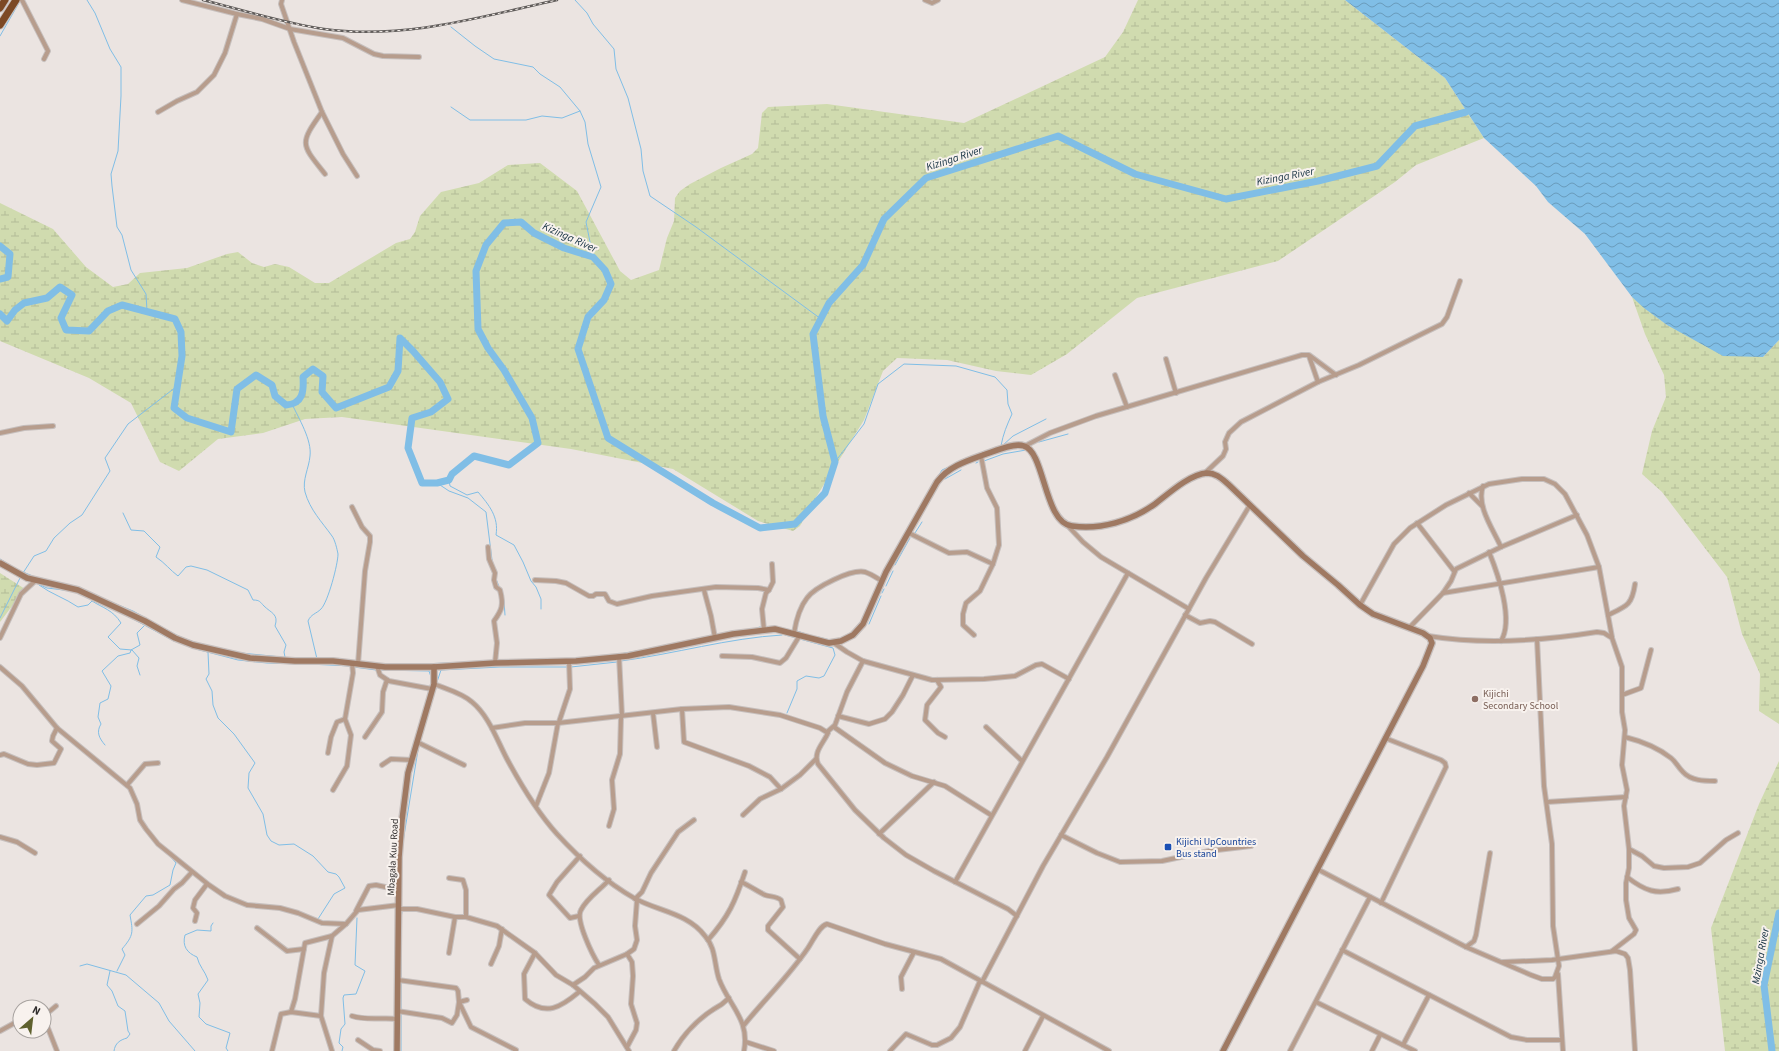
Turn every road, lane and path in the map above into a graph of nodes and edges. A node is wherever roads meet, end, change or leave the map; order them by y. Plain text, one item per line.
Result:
1 (5, 0) edge
2 (16, 0) edge
3 (22, 0) edge
4 (182, 0) edge
5 (282, 0) edge
6 (925, 0) edge
7 (938, 0) edge
8 (192, 1) edge
9 (0, 8) edge
10 (237, 14) junction
11 (0, 24) edge
12 (290, 29) junction
13 (419, 57) dead end
14 (44, 59) dead end
15 (158, 112) dead end
16 (322, 112) junction
17 (325, 174) dead end
18 (357, 176) dead end
19 (1460, 281) dead end
20 (1309, 355) junction
21 (1166, 359) dead end
22 (1115, 375) dead end
23 (1336, 375) junction
24 (1318, 382) junction
25 (1176, 393) junction
26 (1127, 407) junction
27 (54, 426) dead end
28 (0, 433) edge
29 (1025, 446) junction
30 (981, 456) junction
31 (1205, 474) junction
32 (1483, 486) junction
33 (1469, 493) junction
34 (1250, 505) junction
35 (1482, 506) junction
36 (352, 507) dead end
37 (1577, 515) junction
38 (1417, 524) junction
39 (1068, 525) junction
40 (909, 533) junction
41 (488, 547) dead end
42 (1501, 547) junction
43 (1489, 552) junction
44 (0, 563) edge
45 (772, 564) dead end
46 (993, 564) junction
47 (1599, 567) junction
48 (1454, 571) junction
49 (1128, 573) junction
50 (535, 580) dead end
51 (35, 581) junction
52 (882, 581) junction
53 (1501, 584) junction
54 (1635, 584) dead end
55 (704, 590) junction
56 (769, 590) junction
57 (1443, 593) junction
58 (1360, 605) junction
59 (1189, 608) junction
60 (1185, 615) junction
61 (1608, 615) junction
62 (1409, 628) junction
63 (764, 630) junction
64 (794, 633) junction
65 (800, 635) junction
66 (974, 635) dead end
67 (1428, 636) junction
68 (0, 638) edge
69 (715, 638) junction
70 (1612, 638) junction
71 (1537, 639) junction
72 (1501, 641) junction
73 (834, 643) junction
74 (1252, 644) dead end
75 (1650, 650) dead end
76 (619, 656) junction
77 (722, 656) dead end
78 (863, 660) junction
79 (569, 661) junction
80 (495, 663) junction
81 (355, 664) junction
82 (377, 666) junction
83 (0, 667) edge
84 (434, 667) junction
85 (913, 675) junction
86 (1069, 678) junction
87 (387, 680) junction
88 (937, 680) junction
89 (433, 687) junction
90 (1622, 695) junction
91 (682, 710) junction
92 (653, 712) junction
93 (838, 716) junction
94 (621, 717) junction
95 (345, 719) junction
96 (559, 723) junction
97 (834, 727) junction
98 (986, 727) dead end
99 (58, 728) junction
100 (492, 728) junction
101 (827, 732) junction
102 (1625, 736) junction
103 (365, 737) dead end
104 (945, 737) dead end
105 (1386, 738) junction
106 (417, 742) junction
107 (657, 747) dead end
108 (328, 753) dead end
109 (0, 755) edge
110 (816, 759) junction
111 (412, 760) junction
112 (1022, 761) junction
113 (158, 763) dead end
114 (382, 765) dead end
115 (464, 765) dead end
116 (1716, 781) dead end
117 (934, 782) junction
118 (127, 785) junction
119 (781, 789) junction
120 (333, 790) dead end
121 (1626, 797) junction
122 (1617, 798) junction
123 (1547, 802) junction
124 (536, 806) junction
125 (1624, 806) junction
126 (743, 815) dead end
127 (991, 815) junction
128 (694, 820) dead end
129 (609, 826) dead end
130 (1738, 833) dead end
131 (879, 834) junction
132 (1061, 835) junction
133 (0, 837) edge
134 (1251, 846) dead end
135 (1629, 849) junction
136 (35, 853) dead end
137 (1490, 853) dead end
138 (580, 856) junction
139 (1317, 869) junction
140 (192, 872) junction
141 (745, 872) dead end
142 (1627, 877) junction
143 (449, 878) dead end
144 (609, 880) junction
145 (742, 882) junction
146 (955, 882) junction
147 (207, 884) junction
148 (1678, 889) dead end
149 (399, 890) junction
150 (1370, 897) junction
151 (636, 899) junction
152 (1381, 903) junction
153 (399, 907) junction
154 (1008, 909) junction
155 (356, 911) junction
156 (1019, 911) junction
157 (579, 916) junction
158 (1017, 916) junction
159 (455, 917) junction
160 (466, 917) junction
161 (196, 921) dead end
162 (136, 924) dead end
163 (346, 924) junction
164 (257, 928) dead end
165 (502, 930) junction
166 (332, 936) junction
167 (708, 940) junction
168 (1466, 947) junction
169 (304, 949) junction
170 (1342, 950) junction
171 (1612, 951) junction
172 (914, 952) junction
173 (449, 953) dead end
174 (535, 953) junction
175 (627, 954) junction
176 (800, 959) junction
177 (1558, 959) junction
178 (1502, 962) junction
179 (490, 964) dead end
180 (599, 965) junction
181 (1558, 974) junction
182 (398, 980) junction
183 (981, 982) junction
184 (573, 985) junction
185 (902, 989) dead end
186 (580, 992) junction
187 (1429, 995) junction
188 (730, 998) junction
189 (466, 1000) dead end
190 (459, 1002) junction
191 (1316, 1002) junction
192 (56, 1006) dead end
193 (52, 1010) edge
194 (291, 1012) junction
195 (397, 1012) junction
196 (321, 1016) junction
197 (352, 1016) dead end
198 (1043, 1016) junction
199 (398, 1019) junction
200 (12, 1024) edge
201 (744, 1025) junction
202 (0, 1031) edge
203 (1380, 1035) junction
204 (52, 1038) edge
205 (358, 1040) dead end
206 (1562, 1040) junction
207 (746, 1042) junction
208 (1403, 1044) junction
209 (628, 1049) edge
210 (516, 1050) edge
211 (57, 1051) edge
212 (272, 1051) edge
213 (332, 1051) edge
214 (380, 1051) edge
215 (398, 1051) edge
216 (674, 1051) edge
217 (744, 1051) edge
218 (774, 1051) edge
219 (890, 1051) edge
220 (1025, 1051) edge
221 (1109, 1051) edge
222 (1223, 1051) edge
223 (1290, 1051) edge
224 (1372, 1051) edge
225 (1414, 1051) edge
226 (1563, 1051) edge
227 (1634, 1051) edge

1 - 9 highway
2 - 11 highway
3 - 14 street
4 - 8 street
5 - 12 street
6 - 7 street
8 - 10 street
10 - 12 street
10 - 15 street
12 - 13 street
12 - 16 street
16 - 17 street
16 - 18 street
19 - 23 street
20 - 23 street
20 - 24 street
20 - 25 street
21 - 25 street
22 - 26 street
23 - 24 street
24 - 31 street
25 - 26 street
26 - 29 street
27 - 28 street
29 - 30 street
29 - 39 street
30 - 40 street
30 - 46 street
31 - 34 street
31 - 39 street
32 - 33 street
32 - 35 street
32 - 37 street
33 - 35 street
33 - 38 street
34 - 58 street
34 - 59 street
35 - 42 street
36 - 81 street
37 - 42 street
37 - 47 street
38 - 48 street
38 - 58 street
39 - 49 street
40 - 46 street
40 - 52 street
41 - 80 street
42 - 43 street
43 - 48 street
43 - 53 street
44 - 51 street
45 - 56 street
46 - 66 street
47 - 53 street
47 - 61 street
48 - 57 street
49 - 59 street
49 - 86 street
50 - 55 street
51 - 68 street
51 - 81 street
52 - 64 street
52 - 73 street
53 - 57 street
53 - 72 street
54 - 61 street
55 - 56 street
55 - 69 street
56 - 63 street
57 - 62 street
58 - 62 street
59 - 60 street
60 - 74 street
60 - 132 street
61 - 70 street
62 - 67 street
63 - 64 street
63 - 69 street
64 - 65 street
65 - 73 street
65 - 77 street
67 - 72 street
67 - 105 street
69 - 76 street
70 - 71 street
70 - 90 street
71 - 72 street
71 - 123 street
73 - 78 street
75 - 90 street
76 - 79 street
76 - 94 street
78 - 85 street
78 - 93 street
79 - 80 street
79 - 96 street
80 - 84 street
81 - 82 street
81 - 95 street
82 - 84 street
82 - 87 street
83 - 99 street
84 - 89 street, Mbagala Kuu Road
85 - 88 street
85 - 93 street
86 - 88 street
86 - 112 street
87 - 89 street
87 - 103 street
88 - 104 street
89 - 100 street
89 - 106 street, Mbagala Kuu Road
90 - 102 street
91 - 92 street
91 - 101 street
91 - 119 street
92 - 94 street
92 - 107 street
93 - 97 street
94 - 96 street
94 - 129 street
95 - 108 street
95 - 120 street
96 - 100 street
96 - 124 street
97 - 101 street
97 - 117 street
98 - 112 street
99 - 109 street
99 - 118 street
100 - 124 street
101 - 110 street
102 - 116 street
102 - 121 street
105 - 139 street
105 - 152 street
106 - 111 street, Mbagala Kuu Road
106 - 115 street
110 - 119 street
110 - 131 street
111 - 114 street
111 - 149 street, Mbagala Kuu Road
112 - 127 street
113 - 118 street
117 - 127 street
117 - 131 street
118 - 140 street
119 - 126 street
121 - 122 street
121 - 125 street
122 - 123 street
122 - 125 street
123 - 177 street
124 - 138 street
125 - 135 street
127 - 146 street
128 - 151 street
130 - 135 street
131 - 146 street
132 - 134 street
132 - 156 street
133 - 136 street
135 - 142 street
137 - 168 street
138 - 144 street
138 - 157 street
139 - 150 street
139 - 222 street
140 - 147 street
140 - 162 street
141 - 145 street
142 - 148 street
142 - 171 street
143 - 160 street
144 - 151 street
144 - 157 street
145 - 167 street
145 - 176 street
146 - 154 street
147 - 161 street
147 - 163 street
149 - 153 street, Mbagala Kuu Road
149 - 155 street
150 - 152 street
150 - 170 street
151 - 167 street
151 - 175 street
152 - 168 street
153 - 155 street
153 - 159 street
153 - 182 street, Mbagala Kuu Road
154 - 156 street
154 - 158 street
155 - 163 street
156 - 158 street
157 - 180 street
158 - 183 street
159 - 160 street
159 - 173 street
160 - 165 street
163 - 166 street
164 - 169 street
165 - 174 street
165 - 179 street
166 - 169 street
166 - 196 street
167 - 188 street
168 - 178 street
169 - 194 street
170 - 187 street
170 - 191 street
171 - 177 street
171 - 227 street
172 - 176 street
172 - 183 street
172 - 185 street
174 - 184 street
174 - 186 street
175 - 180 street
175 - 209 street
176 - 201 street
177 - 178 street
177 - 181 street
178 - 181 street
180 - 184 street
181 - 206 street
182 - 190 street
182 - 195 street, Mbagala Kuu Road
183 - 198 street
183 - 219 street
184 - 186 street
186 - 209 street
187 - 206 street
187 - 208 street
188 - 201 street
188 - 216 street
189 - 190 street
190 - 195 street
190 - 210 street
191 - 203 street
191 - 223 street
192 - 193 street
194 - 196 street
194 - 212 street
195 - 199 street, Mbagala Kuu Road
196 - 213 street
197 - 199 street
198 - 220 street
198 - 221 street
199 - 215 street, Mbagala Kuu Road
200 - 202 street
201 - 207 street
203 - 208 street
203 - 224 street
204 - 211 street
205 - 214 street
206 - 226 street
207 - 217 street
207 - 218 street
208 - 225 street

